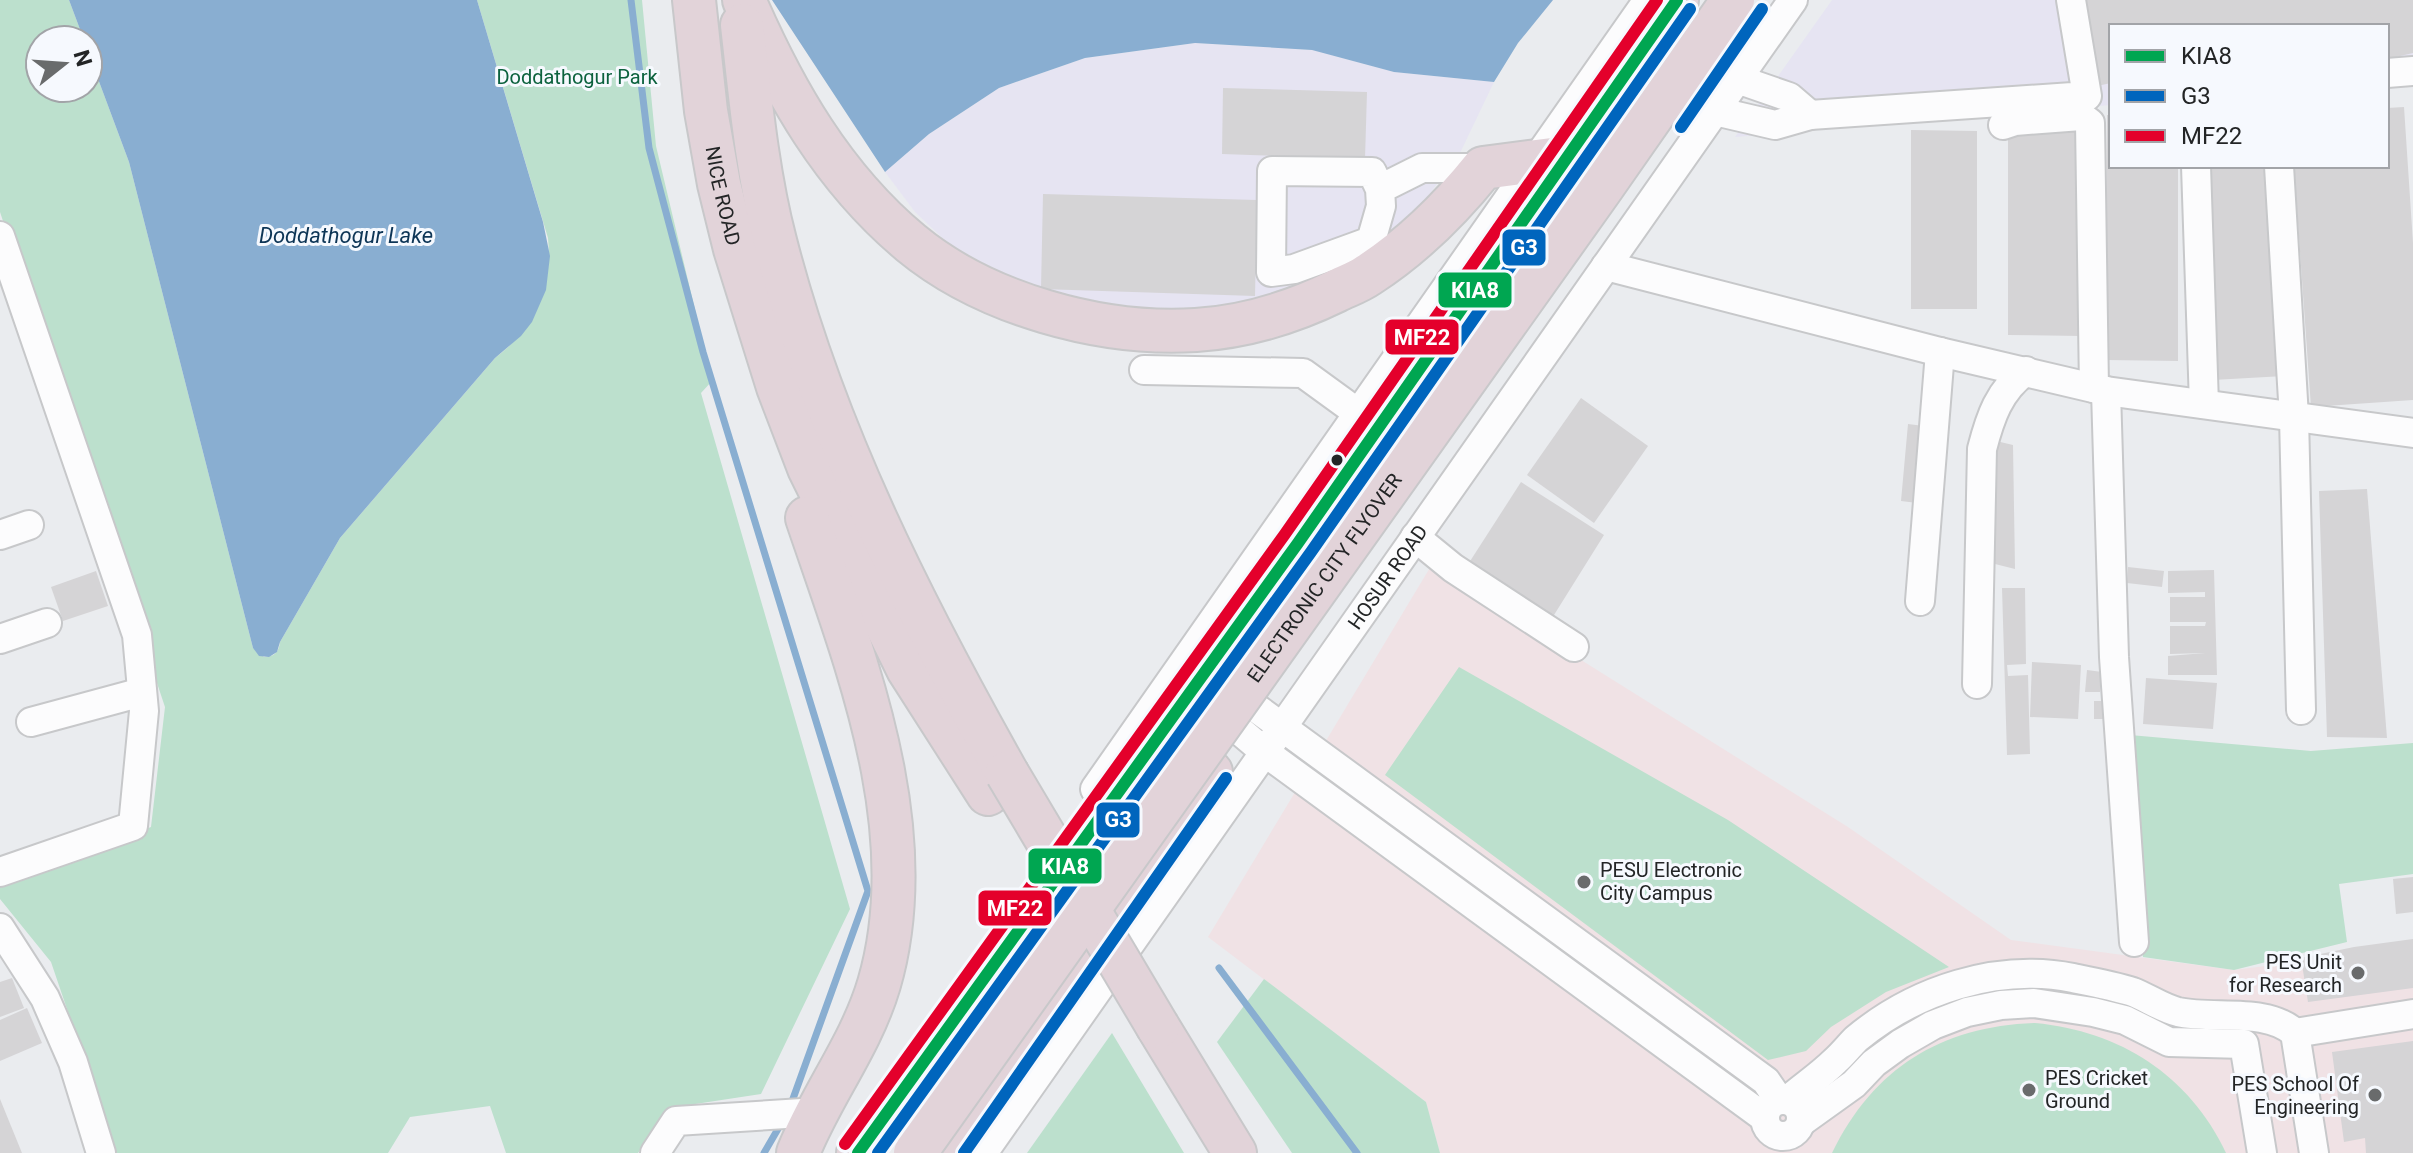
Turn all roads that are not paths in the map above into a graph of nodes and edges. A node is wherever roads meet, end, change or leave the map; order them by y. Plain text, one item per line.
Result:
1 (694, 0) edge
2 (742, 0) edge
3 (1648, 0) edge
4 (1677, 0) edge
5 (1700, 0) edge
6 (1733, 0) edge
7 (1749, 0) edge
8 (1793, 0) edge
9 (2071, 0) edge
10 (2413, 71) edge
11 (2389, 73) edge
12 (1737, 79) junction
13 (2099, 95) edge
14 (1715, 111) junction
15 (1810, 115) junction
16 (2003, 125) dead end
17 (1552, 159) junction
18 (1483, 168) junction
19 (2196, 168) edge
20 (2279, 168) edge
21 (1380, 189) junction
22 (0, 236) edge
23 (1606, 266) junction
24 (1940, 352) junction
25 (1144, 370) dead end
26 (2026, 371) junction
27 (778, 387) junction
28 (2100, 390) junction
29 (2204, 404) junction
30 (2293, 407) junction
31 (1358, 413) junction
32 (2413, 433) edge
33 (29, 525) dead end
34 (0, 535) edge
35 (1415, 537) junction
36 (1920, 601) dead end
37 (47, 623) dead end
38 (0, 639) edge
39 (1574, 647) dead end
40 (1977, 684) dead end
41 (142, 692) junction
42 (2301, 710) dead end
43 (31, 722) dead end
44 (1261, 730) junction
45 (997, 784) junction
46 (0, 872) edge
47 (0, 928) edge
48 (2134, 942) dead end
49 (2133, 992) junction
50 (2413, 1014) edge
51 (2256, 1018) junction
52 (2125, 1020) junction
53 (2295, 1033) junction
54 (1147, 1035) junction
55 (2244, 1044) junction
56 (818, 1112) junction
57 (1786, 1121) edge
58 (101, 1153) edge
59 (655, 1153) edge
60 (798, 1153) edge
61 (841, 1153) edge
62 (858, 1153) edge
63 (885, 1153) edge
64 (915, 1153) edge
65 (944, 1153) edge
66 (983, 1153) edge
67 (1203, 1153) edge
68 (1235, 1153) edge
69 (2262, 1153) edge
70 (2314, 1153) edge

1 - 27 highway, NICE ROAD
2 - 18 highway
2 - 45 highway
3 - 17 street
4 - 17 highway
5 - 63 highway, ELECTRONIC CITY FLYOVER
6 - 64 highway, ELECTRONIC CITY FLYOVER, bridge
7 - 44 highway, HOSUR ROAD
8 - 12 street, HOSUR ROAD
9 - 13 street
10 - 11 street
12 - 14 street, HOSUR ROAD
12 - 15 street
13 - 15 street
14 - 15 street
14 - 23 street, HOSUR ROAD
16 - 28 street
17 - 18 highway
17 - 31 street
17 - 62 highway
18 - 21 street
19 - 29 street
20 - 30 street
21 - 21 street
22 - 41 street
23 - 24 street
23 - 35 street, HOSUR ROAD
24 - 26 street
24 - 36 street
25 - 31 street
26 - 28 street
26 - 40 street
27 - 45 highway
27 - 56 highway
28 - 29 street
28 - 48 street
29 - 30 street
30 - 32 street
30 - 42 street
31 - 61 street
33 - 34 street
35 - 39 street
35 - 44 street, HOSUR ROAD
37 - 38 street
41 - 43 street
41 - 46 street
44 - 57 street
44 - 65 highway, HOSUR ROAD
44 - 66 street, HOSUR ROAD
45 - 54 highway, bridge
47 - 58 street
49 - 51 street
49 - 52 street
49 - 57 street
50 - 53 street
51 - 53 street
51 - 55 street
52 - 55 street
52 - 57 street
53 - 70 street
54 - 67 highway
54 - 68 highway
55 - 69 street
56 - 59 street
56 - 60 highway

